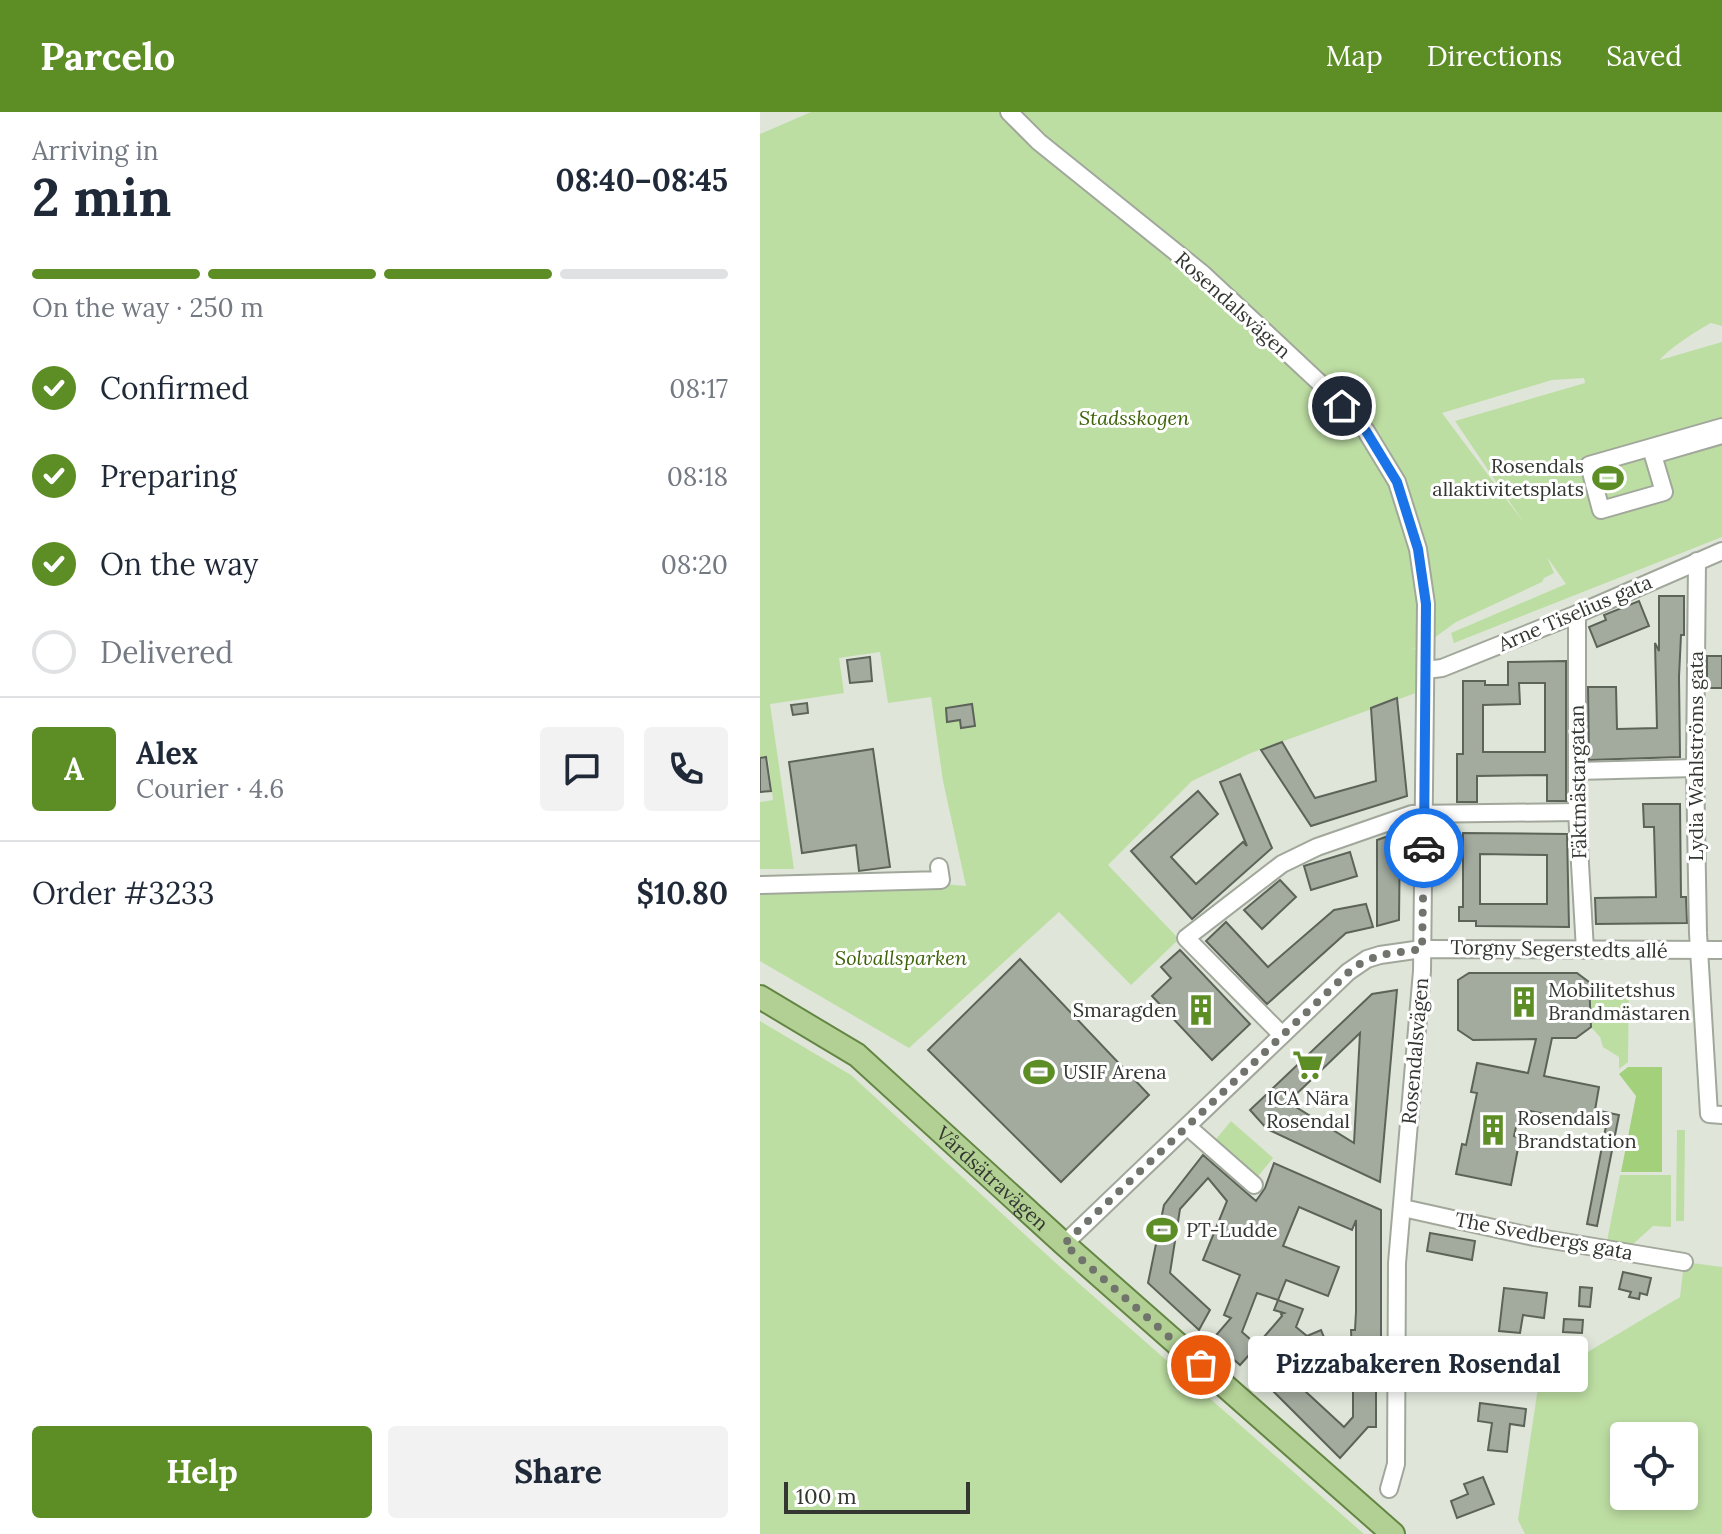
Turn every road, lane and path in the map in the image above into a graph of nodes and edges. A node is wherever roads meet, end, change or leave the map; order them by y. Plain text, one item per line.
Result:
1 (1009, 112) edge
2 (1722, 427) edge
3 (1722, 435) edge
4 (1722, 551) edge
5 (1697, 561) junction
6 (1577, 614) junction
7 (1426, 670) junction
8 (1695, 768) junction
9 (1577, 771) junction
10 (1577, 812) junction
11 (1424, 814) junction
12 (939, 867) dead end
13 (760, 885) edge
14 (1422, 949) junction
15 (1585, 950) junction
16 (1698, 950) junction
17 (1722, 950) edge
18 (760, 997) edge
19 (1282, 1035) junction
20 (1722, 1115) edge
21 (1188, 1127) junction
22 (1254, 1185) dead end
23 (1403, 1208) junction
24 (1064, 1244) junction
25 (1684, 1262) dead end
26 (1389, 1489) dead end
27 (1393, 1534) edge

1 - 7 street, Rosendalsvägen
2 - 3 street
4 - 5 street, Arne Tiselius gata
5 - 6 street, Arne Tiselius gata
5 - 8 street, Lydia Wahlströms gata
6 - 7 street, Arne Tiselius gata
6 - 9 street, Fäktmästargatan
7 - 11 street, Rosendalsvägen
8 - 9 street
8 - 16 street, Lydia Wahlströms gata
9 - 10 street, Fäktmästargatan
10 - 11 street
10 - 15 street, Fäktmästargatan
11 - 14 street, Rosendalsvägen
11 - 19 street
12 - 13 street
14 - 15 street, Torgny Segerstedts allé
14 - 19 street, Torgny Segerstedts allé
14 - 23 street, Rosendalsvägen
15 - 16 street, Torgny Segerstedts allé
16 - 17 street, Torgny Segerstedts allé
16 - 20 street, Lydia Wahlströms gata
18 - 24 main road, Vårdsätravägen
19 - 21 street, Torgny Segerstedts allé
21 - 22 street
21 - 24 street, Torgny Segerstedts allé
23 - 25 street, The Svedbergs gata
23 - 26 street, Rosendalsvägen
24 - 27 main road, Vårdsätravägen

